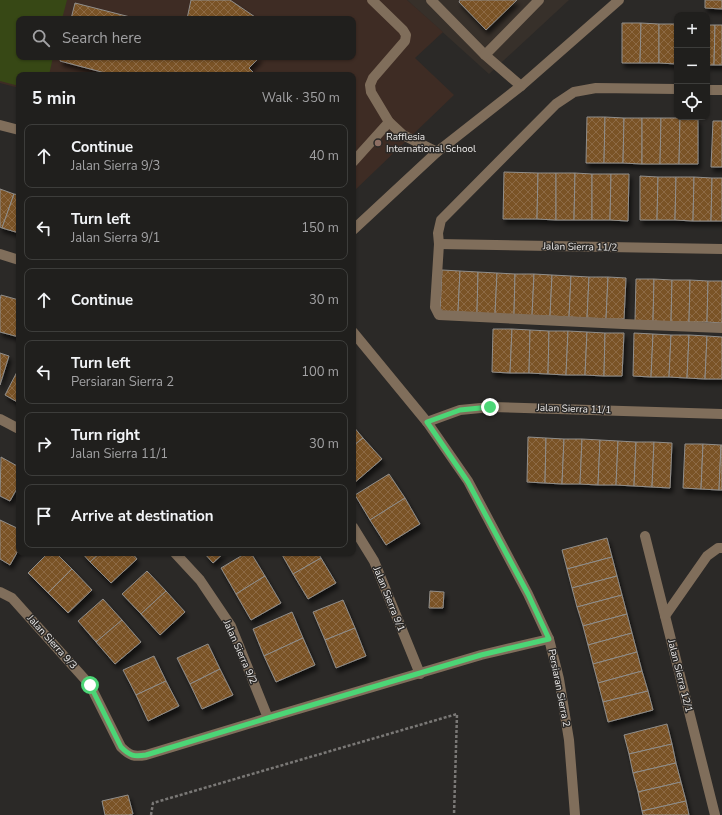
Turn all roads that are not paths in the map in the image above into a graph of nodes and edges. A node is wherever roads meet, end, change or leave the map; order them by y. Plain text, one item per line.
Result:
1 (372, 0) edge
2 (432, 0) edge
3 (539, 0) edge
4 (619, 0) edge
5 (485, 55) junction
6 (521, 86) junction
7 (674, 89) edge
8 (710, 90) edge
9 (722, 90) edge
10 (389, 122) junction
11 (0, 125) edge
12 (16, 129) edge
13 (437, 152) junction
14 (356, 159) edge
15 (356, 227) edge
16 (439, 244) junction
17 (722, 250) edge
18 (0, 254) edge
19 (16, 259) edge
20 (722, 328) edge
21 (356, 336) edge
22 (722, 414) edge
23 (0, 420) edge
24 (427, 422) junction
25 (16, 428) edge
26 (356, 531) edge
27 (645, 536) dead end
28 (722, 548) edge
29 (178, 556) edge
30 (0, 592) edge
31 (666, 616) junction
32 (549, 639) junction
33 (420, 674) junction
34 (268, 718) junction
35 (575, 815) edge
36 (715, 815) edge

1 - 10 street
2 - 5 street
3 - 5 street
4 - 6 street
5 - 6 street
6 - 13 street
7 - 16 street
8 - 9 street
10 - 13 street
10 - 14 street
11 - 12 street
13 - 15 street
16 - 17 street, Jalan Sierra 11/2
16 - 20 street
18 - 19 street
21 - 24 street, Persiaran Sierra 2
22 - 24 street, Jalan Sierra 11/1
23 - 25 street
24 - 32 street, Persiaran Sierra 2
26 - 33 street, Jalan Sierra 9/1
27 - 31 street, Jalan Sierra 12/1
28 - 31 street
29 - 34 street, Jalan Sierra 9/2
30 - 34 street, Jalan Sierra 9/3
31 - 36 street, Jalan Sierra 12/1
32 - 33 street
32 - 35 street, Persiaran Sierra 2
33 - 34 street

